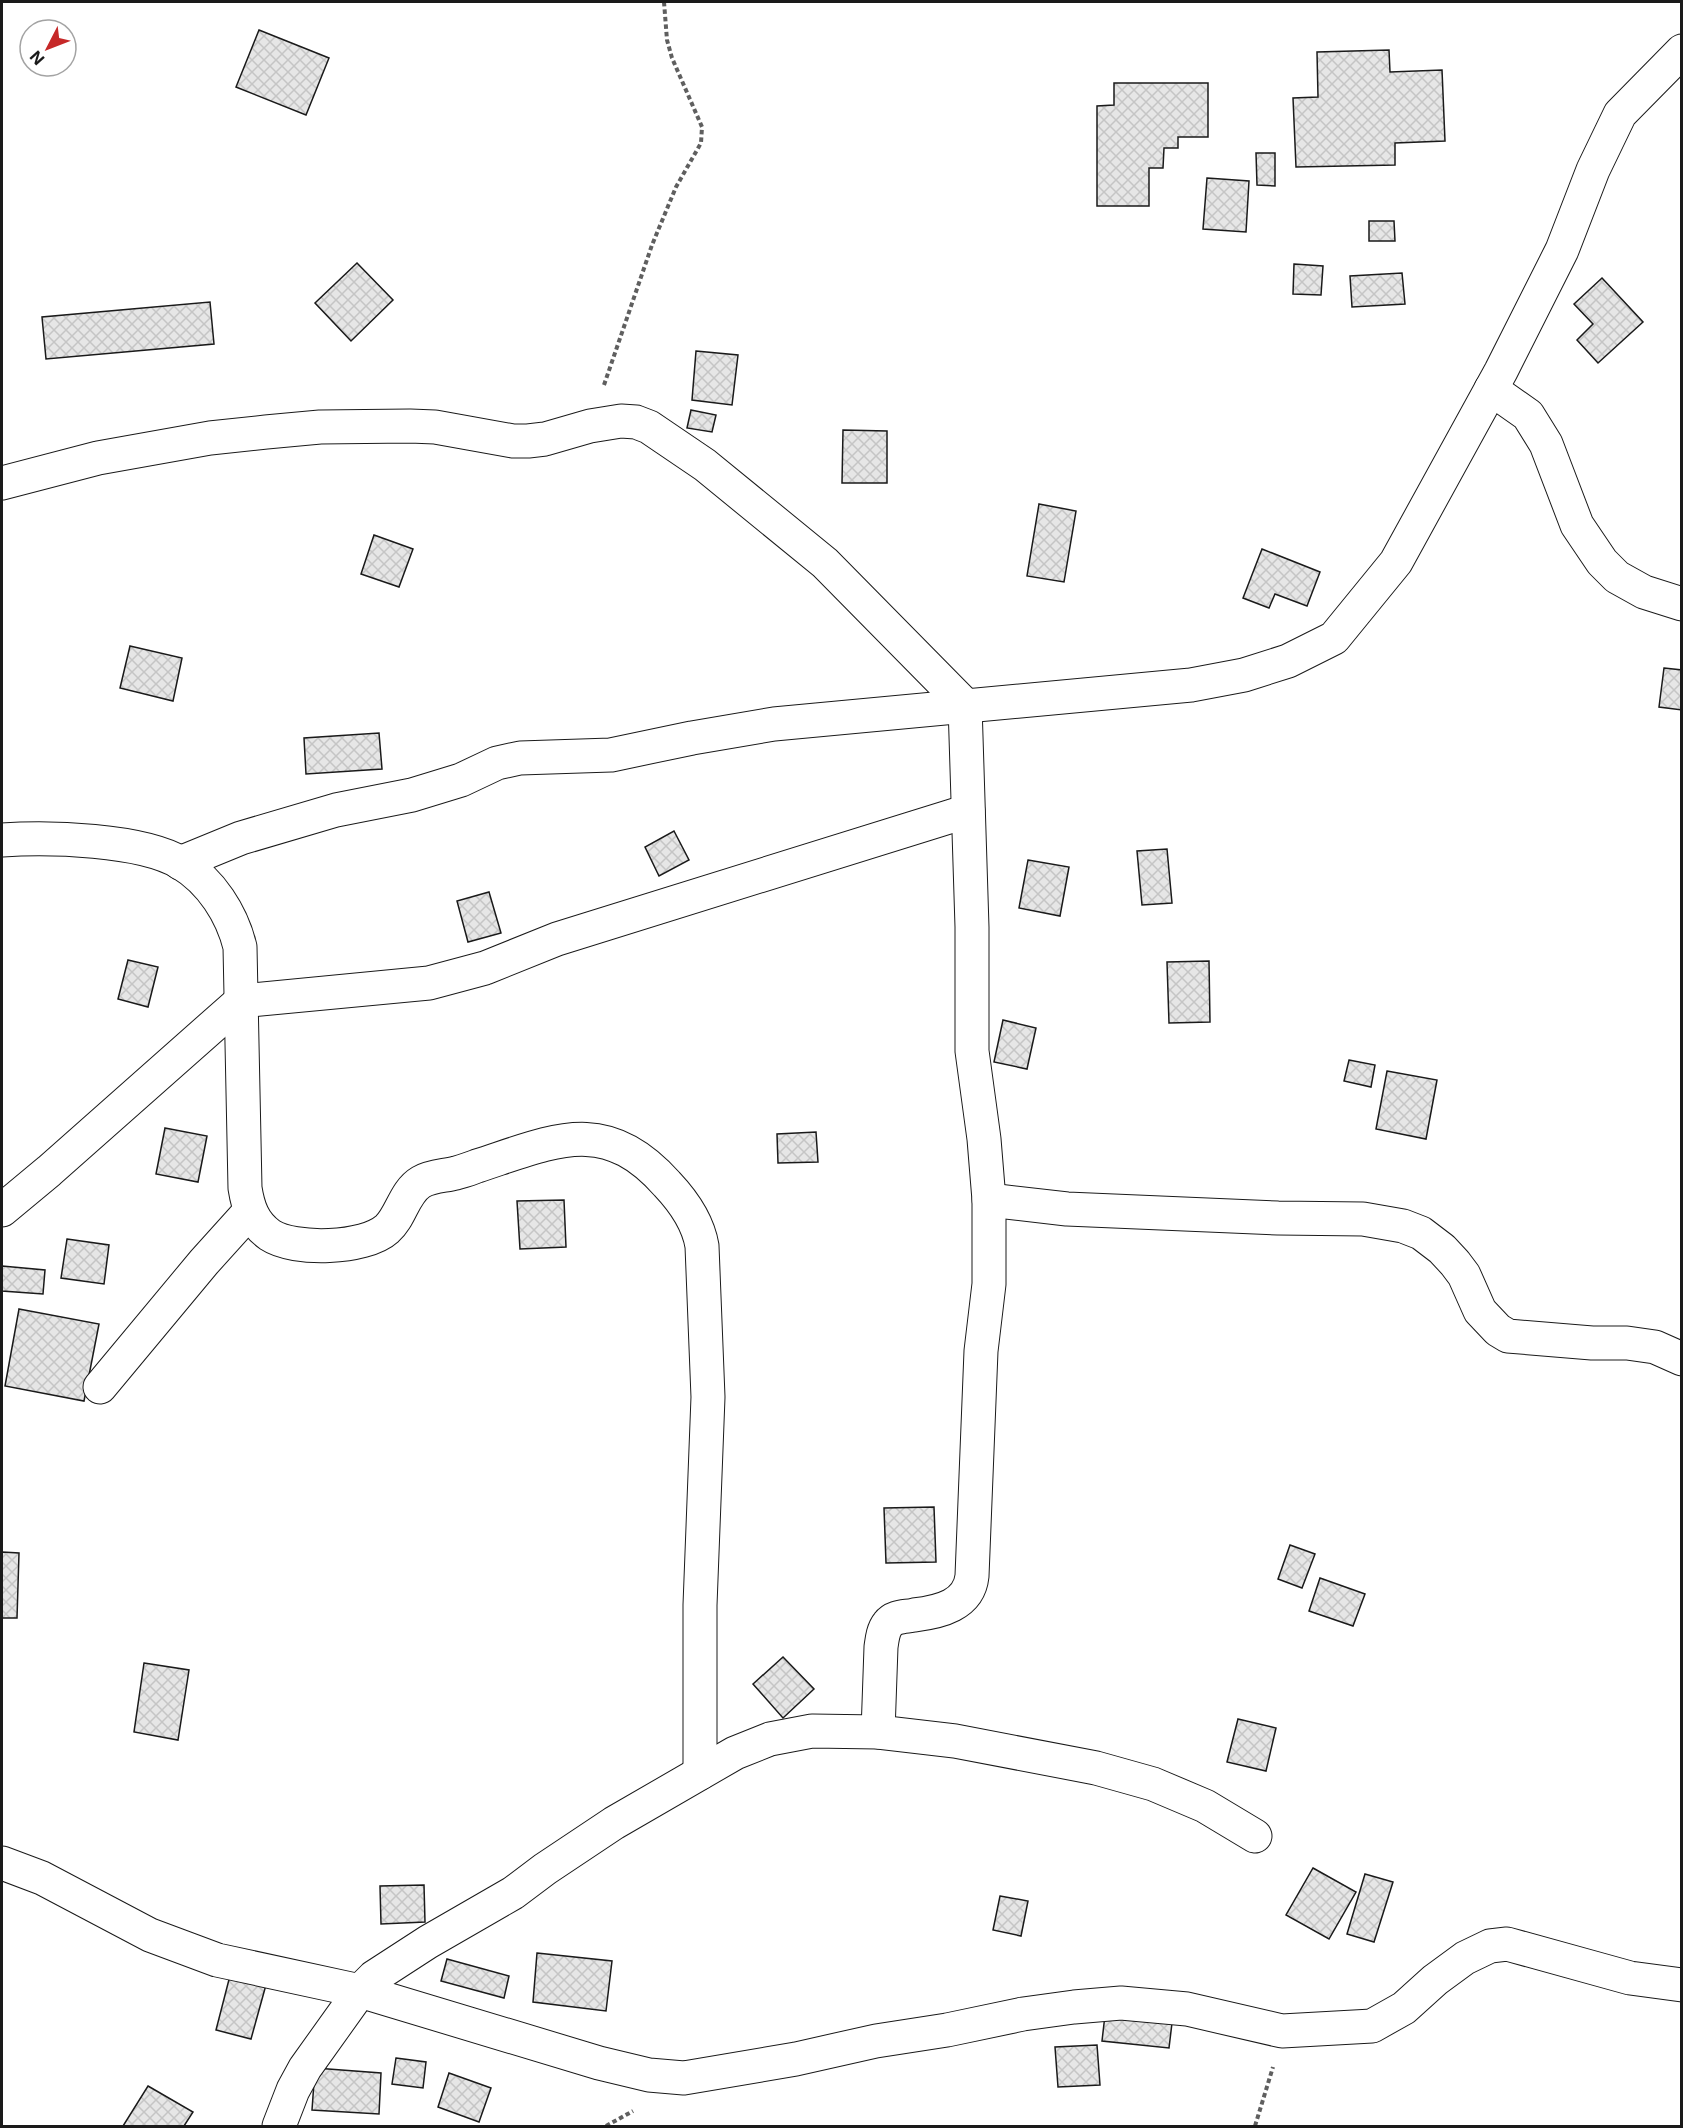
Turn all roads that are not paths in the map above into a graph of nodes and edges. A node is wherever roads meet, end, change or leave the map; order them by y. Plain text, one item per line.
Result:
1 (1682, 51) edge
2 (1491, 389) junction
3 (2, 483) edge
4 (1682, 604) edge
5 (965, 705) junction
6 (968, 811) junction
7 (2, 840) edge
8 (180, 863) junction
9 (242, 1001) junction
10 (989, 1200) junction
11 (2, 1210) edge
12 (250, 1211) junction
13 (1682, 1359) edge
14 (100, 1387) dead end
15 (878, 1732) junction
16 (700, 1773) junction
17 (1255, 1836) dead end
18 (2, 1863) edge
19 (1682, 1985) edge
20 (360, 1991) junction
21 (279, 2127) edge

1 - 2 street
2 - 4 street
2 - 5 street
3 - 5 street
5 - 6 street
5 - 8 street
6 - 9 street
6 - 10 street
7 - 8 street
8 - 9 street
9 - 11 street
9 - 12 street
10 - 13 street
10 - 15 street
12 - 14 street
12 - 16 street
15 - 16 street
15 - 17 street
16 - 20 street
18 - 20 street
19 - 20 street
20 - 21 street

